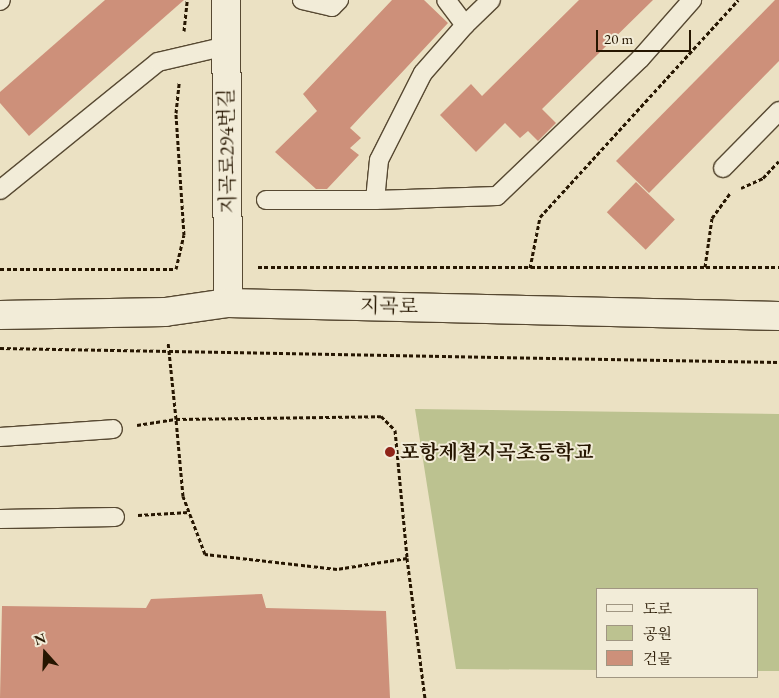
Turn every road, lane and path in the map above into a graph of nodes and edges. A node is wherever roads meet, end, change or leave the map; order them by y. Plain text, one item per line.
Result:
1 (187, 0) edge
2 (226, 0) edge
3 (302, 0) edge
4 (339, 0) edge
5 (446, 0) edge
6 (491, 0) edge
7 (692, 0) edge
8 (738, 0) edge
9 (465, 25) junction
10 (226, 46) junction
11 (182, 57) junction
12 (779, 111) edge
13 (779, 162) edge
14 (723, 168) joint
15 (0, 190) edge
16 (731, 192) junction
17 (266, 200) dead end
18 (375, 200) junction
19 (256, 260) dead end
20 (705, 267) junction
21 (779, 267) edge
22 (530, 268) junction
23 (0, 269) edge
24 (228, 302) junction
25 (165, 312) junction
26 (0, 315) edge
27 (779, 316) edge
28 (0, 348) edge
29 (169, 351) junction
30 (779, 362) edge
31 (176, 419) junction
32 (113, 429) joint
33 (0, 437) edge
34 (189, 512) junction
35 (115, 517) joint
36 (0, 518) edge
37 (407, 558) junction
38 (425, 698) edge

1 - 11 path
2 - 10 main road, 지곡로294번길
3 - 4 lane
5 - 9 lane
6 - 9 lane
7 - 18 lane
8 - 22 path
9 - 18 lane
10 - 11 lane
10 - 24 main road, 지곡로294번길
11 - 15 lane
11 - 23 path
12 - 14 lane
13 - 16 path
14 - 16 path
16 - 20 path
17 - 18 lane
19 - 22 path
20 - 21 path
20 - 22 path
24 - 25 main road, 지곡로
24 - 27 main road, 지곡로
25 - 26 main road, 지곡로
25 - 29 path
28 - 29 path
29 - 30 path
29 - 31 path
31 - 32 path
31 - 34 path
31 - 37 path
32 - 33 lane
34 - 35 path
34 - 37 path
35 - 36 lane
37 - 38 path

